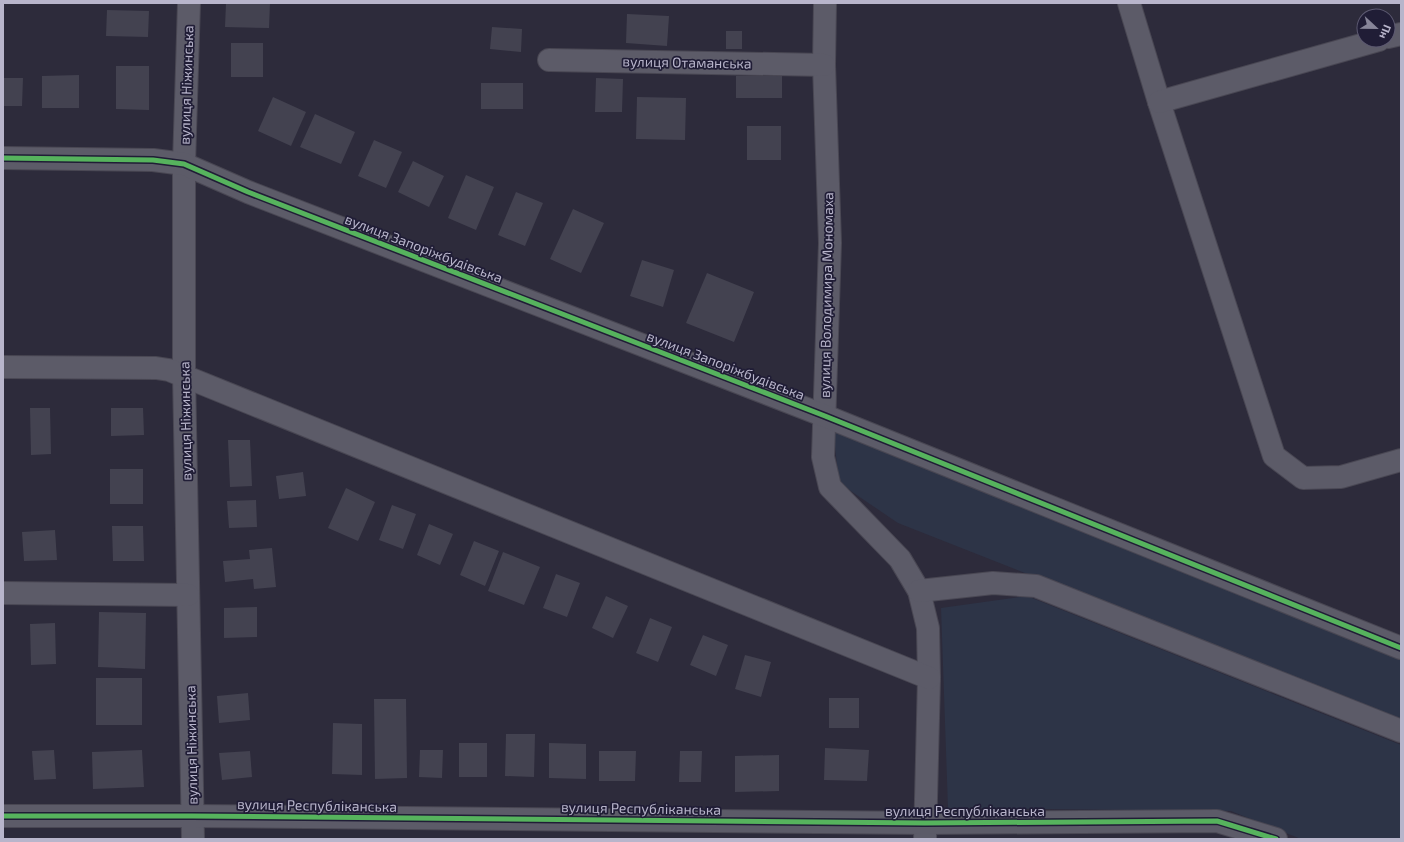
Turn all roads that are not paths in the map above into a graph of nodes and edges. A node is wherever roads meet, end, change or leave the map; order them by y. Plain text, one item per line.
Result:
1 (189, 3) edge
2 (825, 3) edge
3 (1129, 3) edge
4 (1356, 46) edge
5 (549, 60) dead end
6 (824, 65) junction
7 (1159, 102) junction
8 (3, 158) edge
9 (184, 164) junction
10 (3, 367) edge
11 (184, 376) junction
12 (825, 416) junction
13 (1401, 460) edge
14 (919, 591) junction
15 (3, 593) edge
16 (188, 595) junction
17 (1401, 648) edge
18 (929, 678) junction
19 (1401, 731) edge
20 (3, 816) edge
21 (192, 816) junction
22 (925, 831) edge
23 (1251, 835) edge
24 (193, 839) edge
25 (1276, 839) edge

1 - 9 street, вулиця Ніжинська
2 - 6 street, вулиця Володимира Мономаха
3 - 7 street
4 - 7 street
5 - 6 street, вулиця Отаманська
6 - 12 street, вулиця Володимира Мономаха
7 - 13 street
8 - 9 street, вулиця Запоріжбудівська
9 - 11 street, вулиця Ніжинська
9 - 12 street, вулиця Запоріжбудівська
10 - 11 street
11 - 16 street, вулиця Ніжинська
11 - 18 street
12 - 14 street, вулиця Володимира Мономаха
12 - 17 street, вулиця Запоріжбудівська
14 - 18 street, вулиця Володимира Мономаха
14 - 19 street
15 - 16 street
16 - 21 street, вулиця Ніжинська
18 - 22 street, вулиця Володимира Мономаха
20 - 21 street, вулиця Республіканська
21 - 22 street, вулиця Республіканська
21 - 24 street, вулиця Ніжинська
22 - 23 street, вулиця Республіканська
23 - 25 street, вулиця Республіканська

